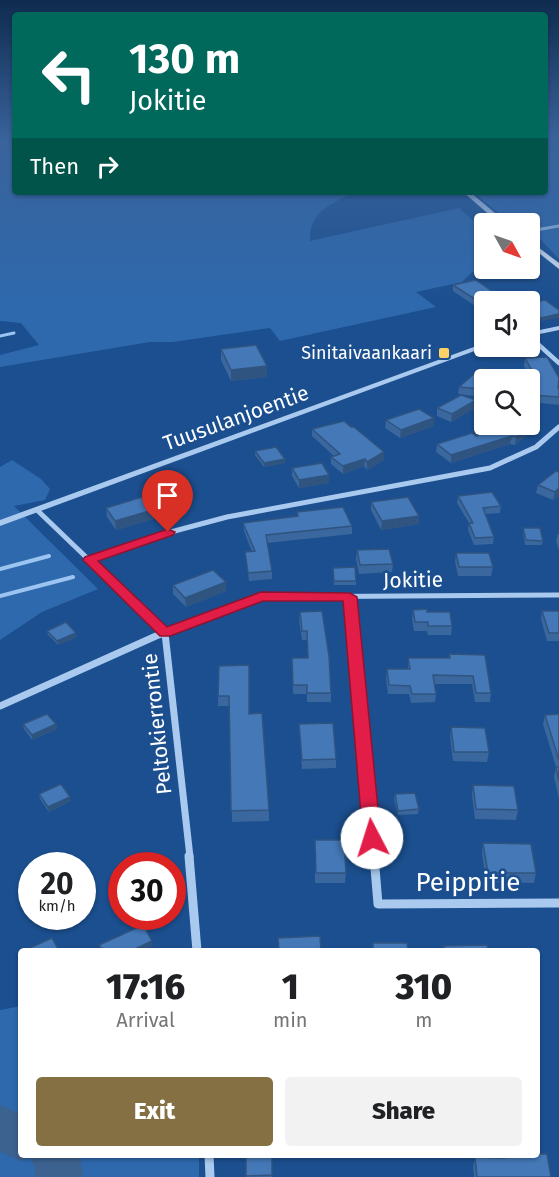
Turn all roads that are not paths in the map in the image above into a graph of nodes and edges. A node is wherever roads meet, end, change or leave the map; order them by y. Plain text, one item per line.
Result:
1 (470, 195) edge
2 (492, 213) edge
3 (559, 226) edge
4 (540, 229) edge
5 (540, 251) edge
6 (559, 267) edge
7 (559, 328) edge
8 (540, 333) edge
9 (540, 345) edge
10 (474, 350) edge
11 (559, 363) edge
12 (559, 427) edge
13 (37, 510) junction
14 (0, 523) edge
15 (89, 560) junction
16 (559, 595) edge
17 (350, 597) junction
18 (165, 633) junction
19 (0, 706) edge
20 (559, 903) edge
21 (197, 948) edge
22 (209, 1158) edge
23 (210, 1177) edge

1 - 2 main road
3 - 4 street
5 - 6 main road
7 - 8 street
9 - 11 street
10 - 13 street, Tuusulanjoentie
12 - 15 street
13 - 14 street, Tuusulanjoentie
13 - 15 street, Peltokierrontie
15 - 18 street, Peltokierrontie
16 - 17 street, Jokitie
17 - 18 street, Jokitie
17 - 20 street, Peippitie
18 - 19 street, Jokitie
18 - 21 street, Peltokierrontie
22 - 23 street

